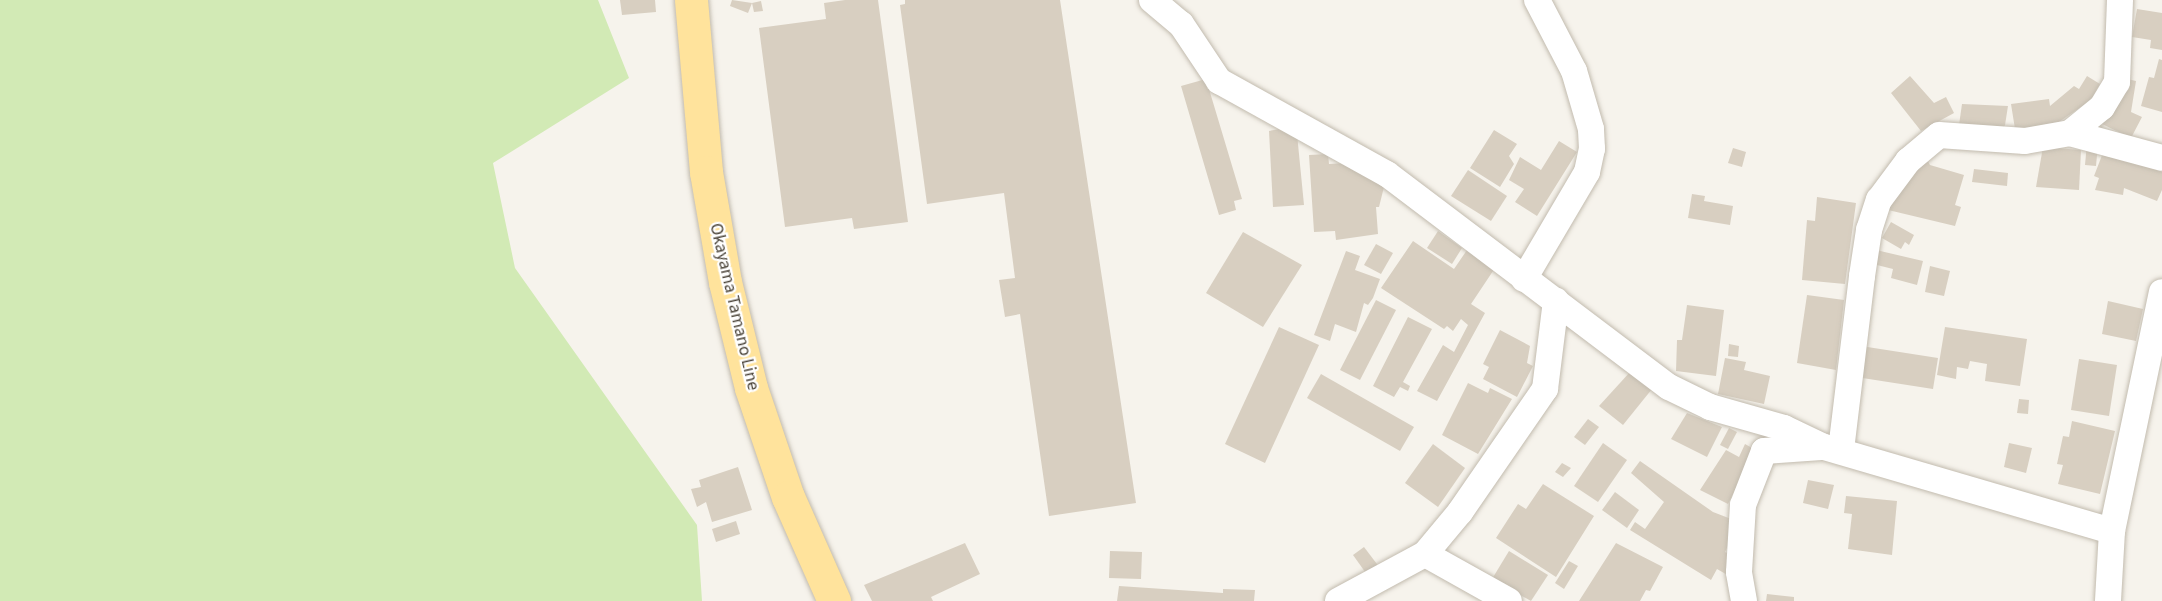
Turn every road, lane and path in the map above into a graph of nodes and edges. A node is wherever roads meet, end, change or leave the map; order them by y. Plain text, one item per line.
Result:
1 (691, 0) edge
2 (1152, 0) edge
3 (1537, 0) edge
4 (2120, 0) edge
5 (2070, 133) junction
6 (2162, 158) edge
7 (1524, 279) junction
8 (2162, 292) edge
9 (1556, 301) junction
10 (1833, 448) junction
11 (2112, 531) junction
12 (1425, 554) junction
13 (834, 601) edge
14 (1338, 601) edge
15 (1509, 601) edge
16 (1744, 601) edge
17 (2108, 601) edge

1 - 13 main road, Okayama Tamano Line
2 - 7 street
3 - 7 street
4 - 5 street
5 - 6 street
5 - 10 street
7 - 9 street
8 - 11 street
9 - 10 street
9 - 12 street
10 - 11 street
10 - 16 street
11 - 17 street
12 - 14 street
12 - 15 street

